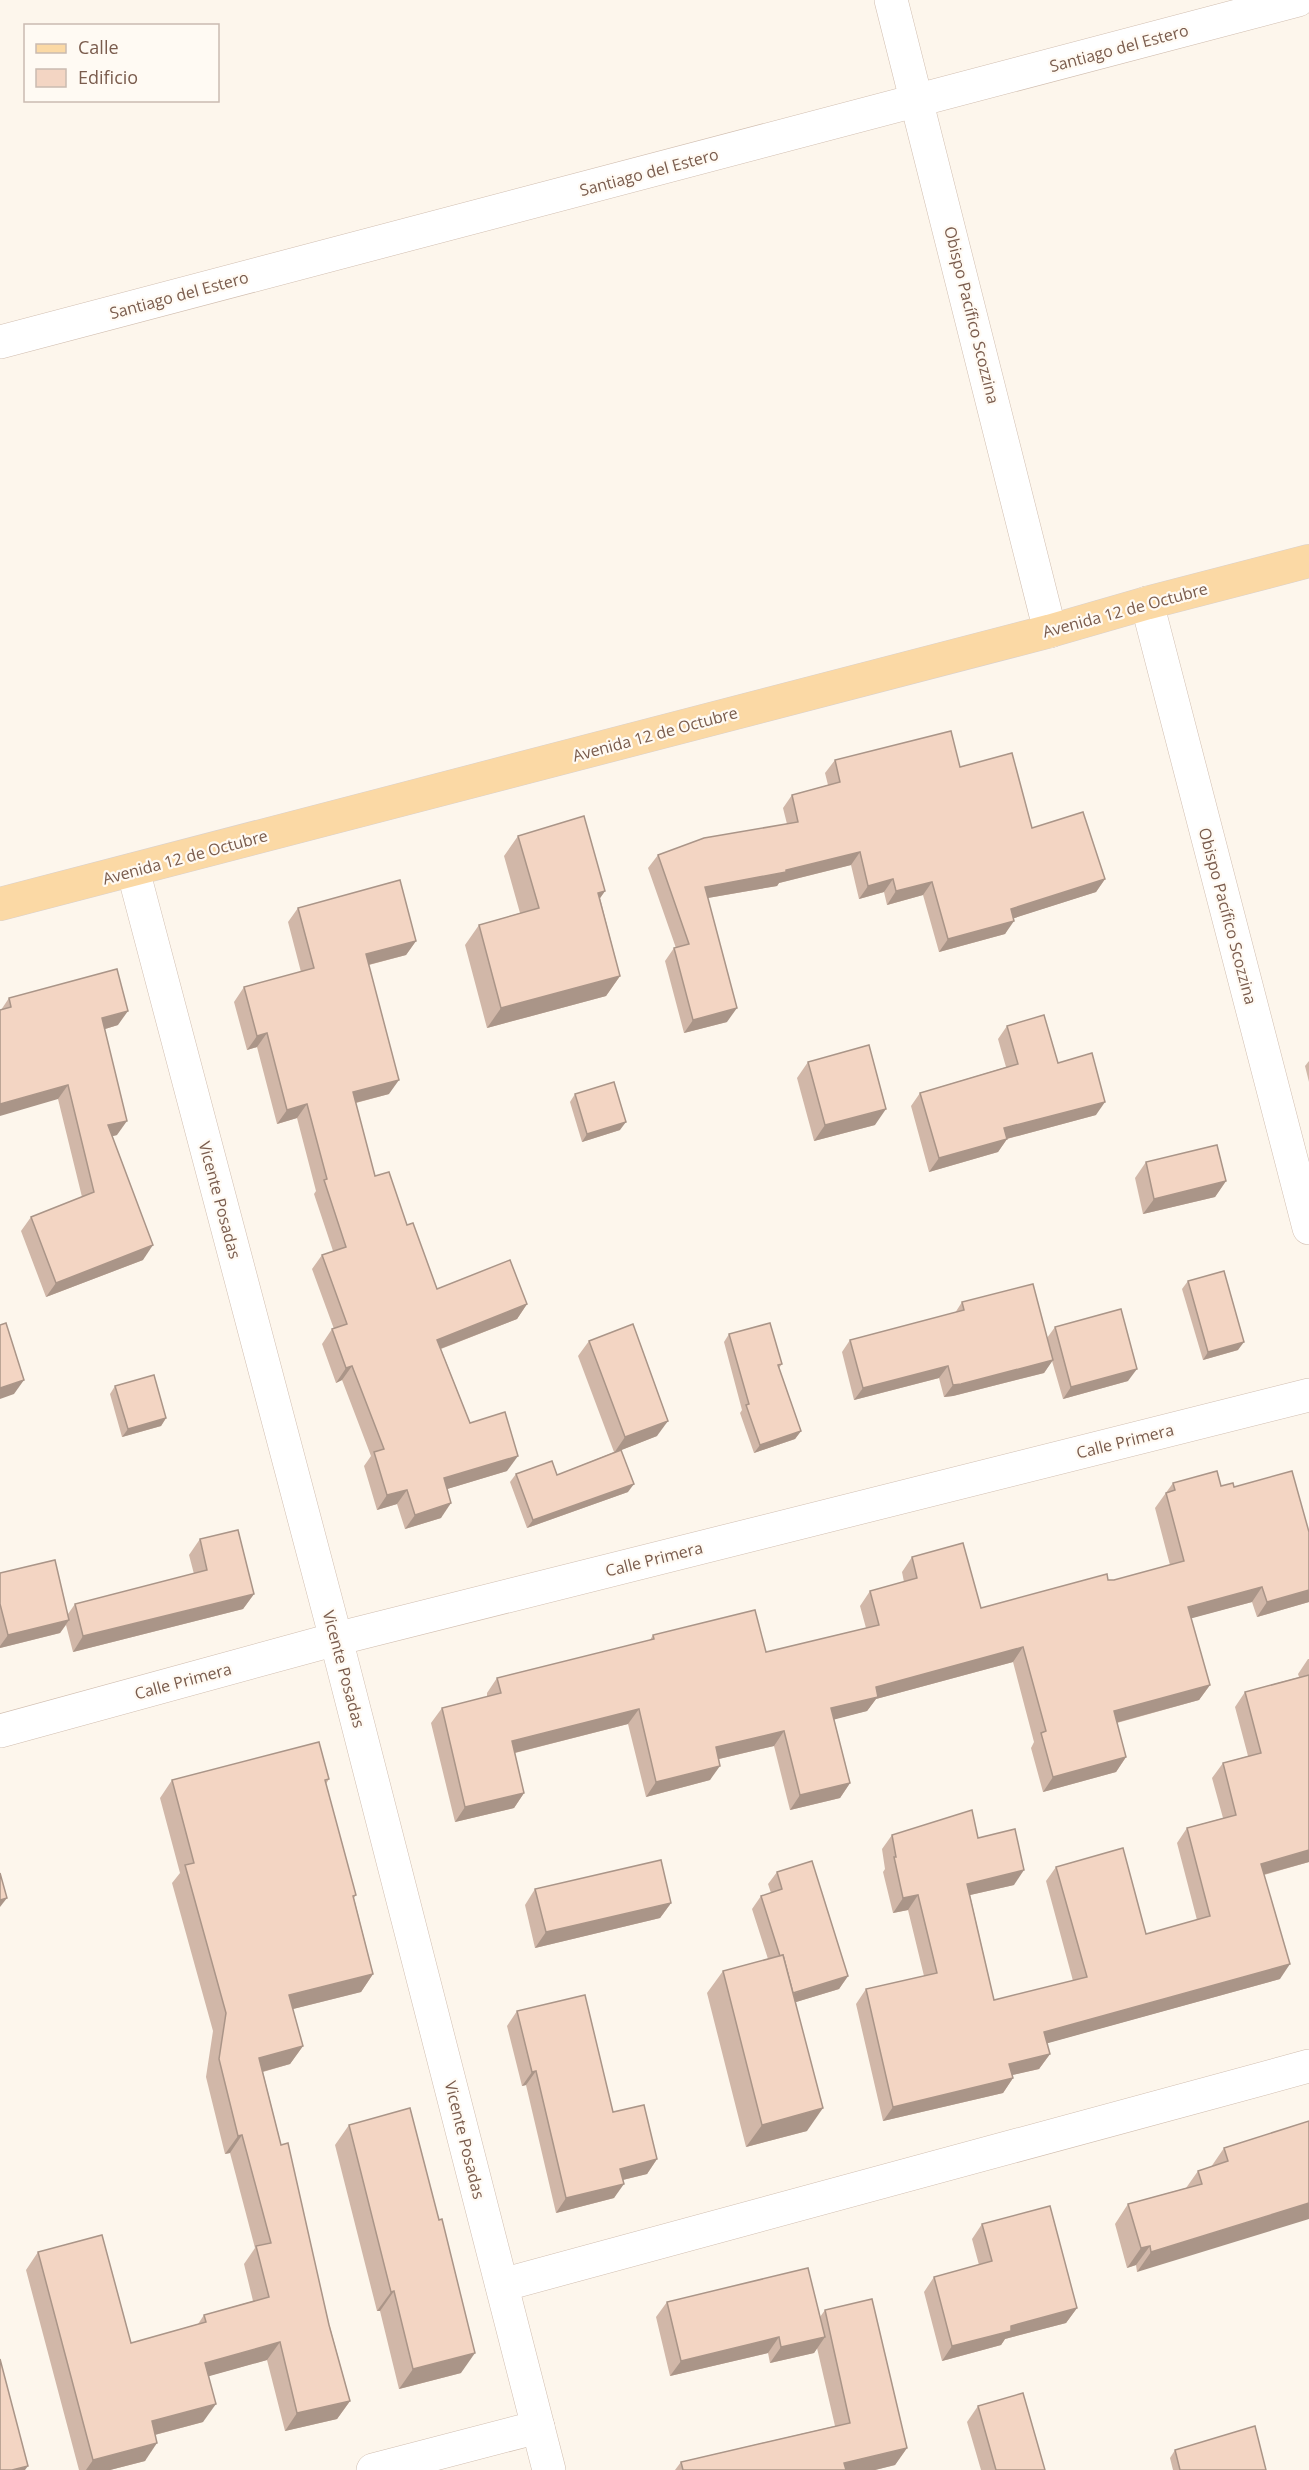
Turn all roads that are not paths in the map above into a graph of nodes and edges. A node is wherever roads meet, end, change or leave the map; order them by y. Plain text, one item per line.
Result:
1 (891, 0) edge
2 (1298, 0) edge
3 (919, 102) junction
4 (0, 342) edge
5 (1309, 561) edge
6 (1147, 603) junction
7 (1050, 632) junction
8 (133, 870) junction
9 (0, 904) edge
10 (1309, 1228) edge
11 (1309, 1395) edge
12 (336, 1639) junction
13 (0, 1731) edge
14 (1309, 2066) edge
15 (502, 2285) junction
16 (538, 2427) junction
17 (373, 2470) edge
18 (549, 2470) edge

1 - 3 street, Obispo Pacífico Scozzina
2 - 3 street, Santiago del Estero
3 - 4 street, Santiago del Estero
3 - 7 street, Obispo Pacífico Scozzina
5 - 6 main road, Avenida 12 de Octubre
6 - 7 main road, Avenida 12 de Octubre
6 - 10 street, Obispo Pacífico Scozzina
7 - 8 main road, Avenida 12 de Octubre
8 - 9 main road, Avenida 12 de Octubre
8 - 12 street, Vicente Posadas
11 - 12 street, Calle Primera
12 - 13 street, Calle Primera
12 - 15 street, Vicente Posadas
14 - 15 street
15 - 16 street, Vicente Posadas
16 - 17 street
16 - 18 street, Vicente Posadas

